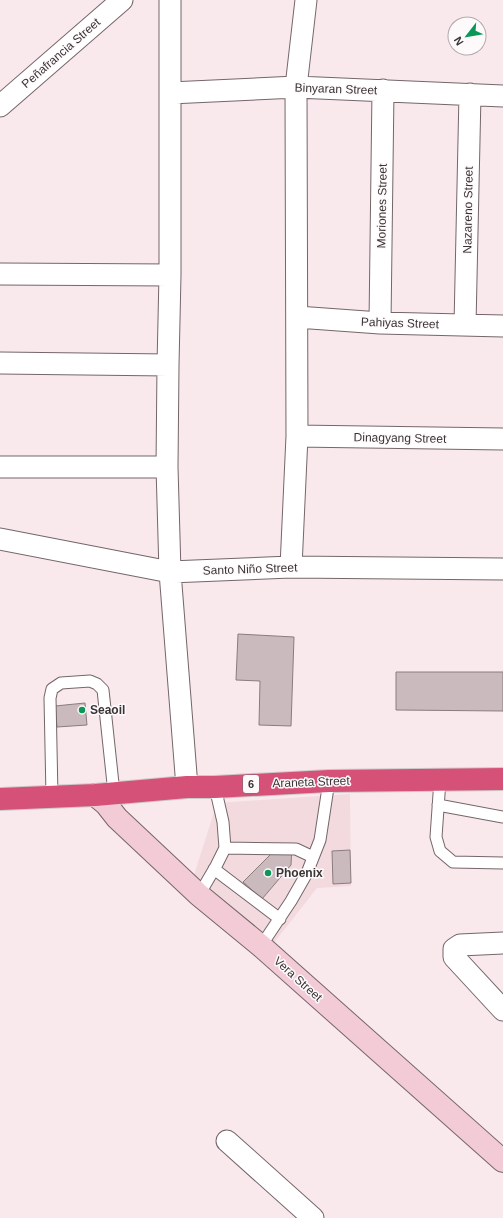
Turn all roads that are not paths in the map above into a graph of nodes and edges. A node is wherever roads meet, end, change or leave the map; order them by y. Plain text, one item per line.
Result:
1 (122, 0) edge
2 (170, 0) edge
3 (306, 0) edge
4 (296, 87) junction
5 (383, 90) junction
6 (170, 94) junction
7 (470, 94) junction
8 (503, 96) edge
9 (0, 106) edge
10 (0, 274) edge
11 (170, 275) junction
12 (297, 316) junction
13 (380, 323) junction
14 (465, 325) junction
15 (503, 326) edge
16 (0, 363) edge
17 (168, 365) junction
18 (297, 436) junction
19 (503, 439) edge
20 (0, 467) edge
21 (167, 467) junction
22 (0, 539) edge
23 (291, 567) junction
24 (503, 569) edge
25 (170, 572) junction
26 (503, 779) edge
27 (440, 780) junction
28 (329, 781) junction
29 (187, 786) junction
30 (215, 787) junction
31 (104, 794) junction
32 (52, 796) junction
33 (0, 799) edge
34 (438, 805) junction
35 (503, 817) edge
36 (225, 848) junction
37 (313, 857) junction
38 (503, 863) edge
39 (214, 870) junction
40 (199, 895) junction
41 (280, 919) junction
42 (503, 943) edge
43 (261, 946) junction
44 (503, 1010) edge
45 (227, 1141) dead end
46 (503, 1161) edge
47 (313, 1218) edge

1 - 9 street, Peñafrancia Street
2 - 6 street
3 - 4 street
4 - 5 street, Binyaran Street
4 - 6 street, Binyaran Street
4 - 12 street
5 - 7 street, Binyaran Street
5 - 13 street, Moriones Street
6 - 11 street
7 - 8 street, Binyaran Street
7 - 14 street, Nazareno Street
10 - 11 street
11 - 17 street
12 - 13 street, Pahiyas Street
12 - 18 street
13 - 14 street, Pahiyas Street
14 - 15 street, Pahiyas Street
16 - 17 street
17 - 21 street
18 - 19 street, Dinagyang Street
18 - 23 street
20 - 21 street
21 - 25 street
22 - 25 street, Santo Niño Street
23 - 24 street, Santo Niño Street
23 - 25 street, Santo Niño Street
25 - 29 street
26 - 27 highway, Araneta Street / 6
27 - 28 highway, Araneta Street / 6
27 - 34 lane
28 - 30 highway, Araneta Street / 6
28 - 37 lane
29 - 30 highway, Araneta Street / 6
29 - 31 highway, Araneta Street / 6
30 - 36 lane
31 - 32 highway, Araneta Street / 6
31 - 32 lane
31 - 40 street, Vera Street
32 - 33 highway, Araneta Street / 6
34 - 35 lane
34 - 38 lane
36 - 37 lane
36 - 39 lane
37 - 41 lane
39 - 40 lane
39 - 41 lane
40 - 43 street, Vera Street
41 - 43 lane
42 - 44 street
43 - 46 street, Vera Street
45 - 47 street

